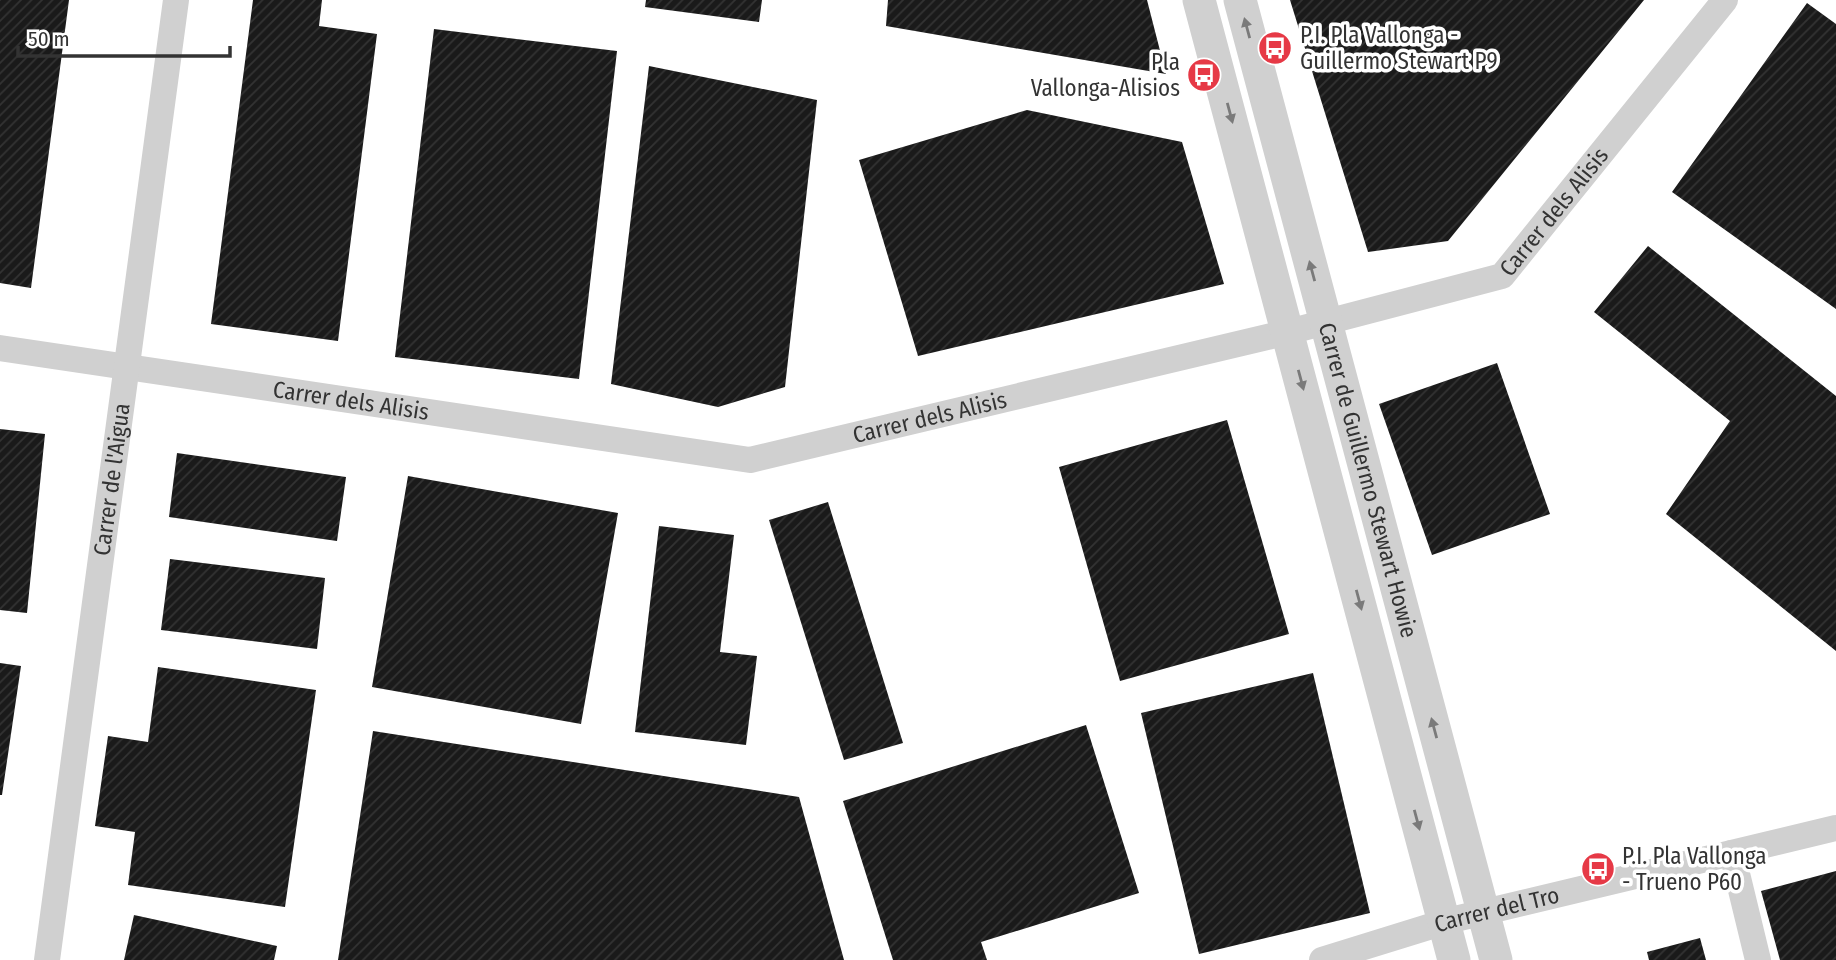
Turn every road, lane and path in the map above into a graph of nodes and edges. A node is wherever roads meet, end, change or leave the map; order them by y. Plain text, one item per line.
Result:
1 (176, 0) edge
2 (1199, 0) edge
3 (1240, 0) edge
4 (1725, 0) edge
5 (1326, 322) junction
6 (1288, 332) junction
7 (0, 348) edge
8 (127, 366) junction
9 (1836, 828) edge
10 (1732, 853) junction
11 (1483, 912) junction
12 (1443, 922) junction
13 (47, 960) edge
14 (1322, 960) edge
15 (1454, 960) edge
16 (1496, 960) edge
17 (1758, 960) edge

1 - 8 street, Carrer de l'Aigua
2 -> 6 street, Carrer de Guillermo Stewart Howie
5 -> 3 street, Carrer de Guillermo Stewart Howie
4 - 5 street, Carrer dels Alisis
5 - 6 street, Carrer dels Alisis
11 -> 5 street, Carrer de Guillermo Stewart Howie
6 - 8 street, Carrer dels Alisis
6 -> 12 street, Carrer de Guillermo Stewart Howie
7 - 8 street, Carrer dels Alisis
8 - 13 street, Carrer de l'Aigua
9 - 10 street, Carrer del Tro
10 - 11 street, Carrer del Tro
10 - 17 street
11 - 12 street, Carrer del Tro
11 - 16 street, Carrer de Guillermo Stewart Howie
12 - 14 street, Carrer del Tro
12 - 15 street, Carrer de Guillermo Stewart Howie

